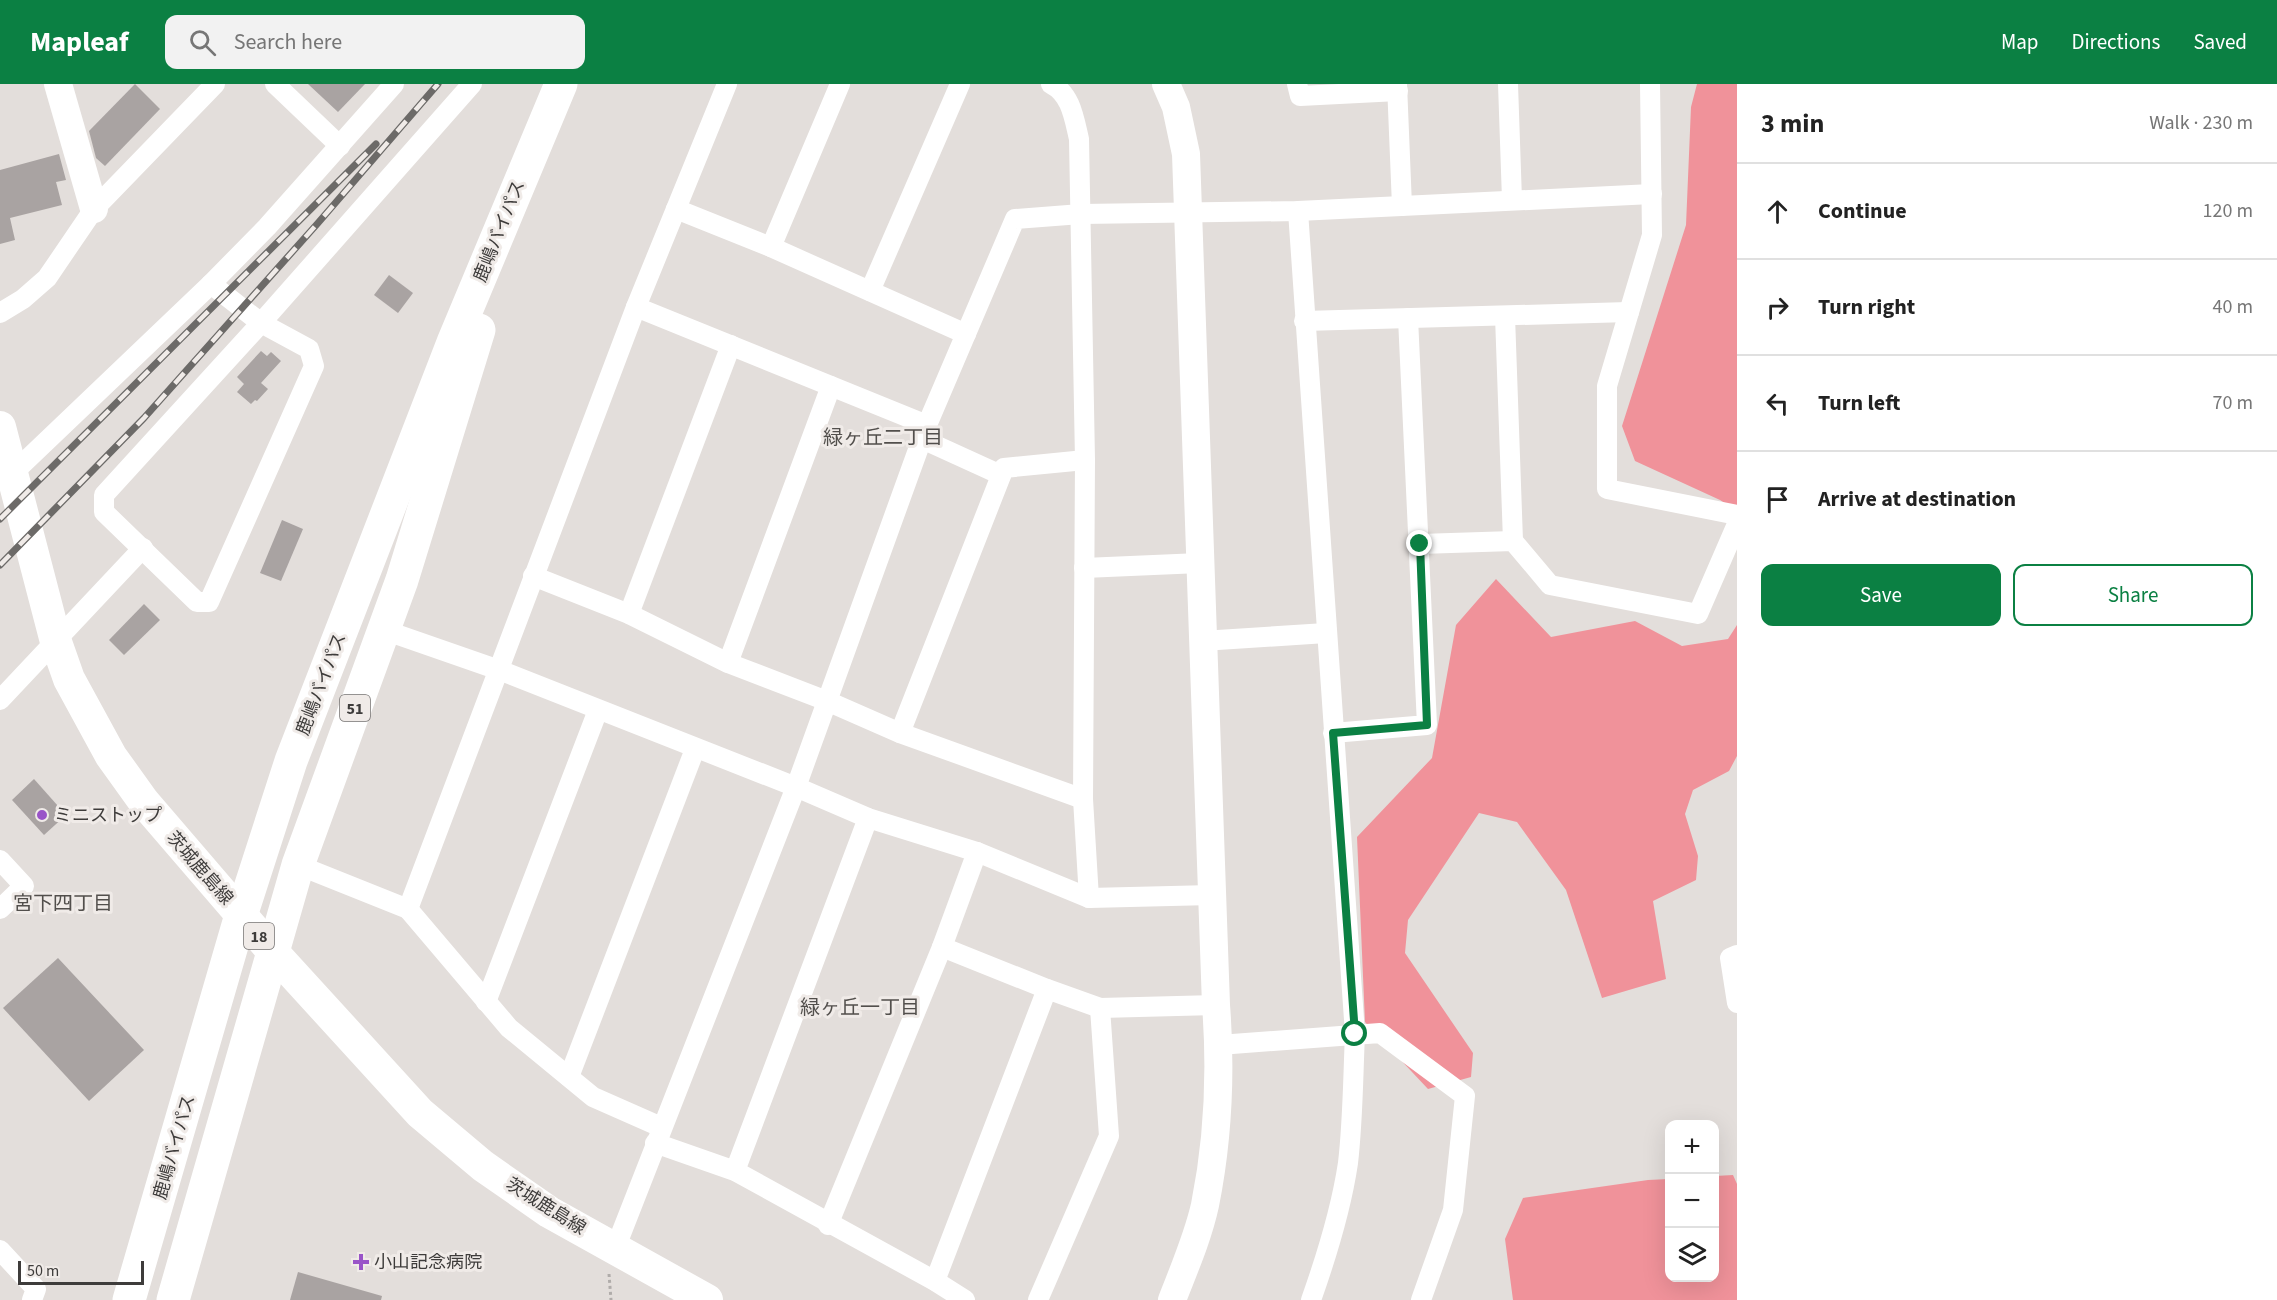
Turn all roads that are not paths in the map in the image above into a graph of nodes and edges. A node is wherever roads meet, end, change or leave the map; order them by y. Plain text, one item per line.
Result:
1 (58, 84) edge
2 (215, 84) edge
3 (275, 84) edge
4 (394, 84) edge
5 (472, 84) edge
6 (561, 84) edge
7 (727, 84) edge
8 (840, 84) edge
9 (960, 84) edge
10 (1051, 84) edge
11 (1166, 84) edge
12 (1297, 84) edge
13 (1508, 84) edge
14 (1650, 84) edge
15 (1397, 87) edge
16 (545, 119) junction
17 (340, 146) junction
18 (1652, 194) junction
19 (1512, 200) junction
20 (1402, 206) junction
21 (94, 209) junction
22 (676, 209) junction
23 (1298, 210) junction
24 (1081, 214) junction
25 (1187, 214) junction
26 (771, 247) junction
27 (211, 284) junction
28 (870, 291) junction
29 (636, 307) junction
30 (1629, 312) junction
31 (0, 313) edge
32 (1505, 316) junction
33 (1408, 318) junction
34 (1304, 321) junction
35 (261, 323) junction
36 (966, 334) junction
37 (454, 340) junction
38 (731, 345) junction
39 (831, 386) junction
40 (0, 427) edge
41 (925, 432) junction
42 (1085, 460) junction
43 (13, 473) junction
44 (1001, 475) junction
45 (1737, 515) edge
46 (1737, 524) edge
47 (1513, 541) junction
48 (1420, 544) junction
49 (143, 549) junction
50 (1200, 563) junction
51 (1084, 568) junction
52 (533, 576) junction
53 (629, 614) junction
54 (384, 630) junction
55 (1326, 633) junction
56 (1203, 641) junction
57 (56, 642) junction
58 (728, 663) junction
59 (499, 670) junction
60 (0, 700) edge
61 (827, 701) junction
62 (598, 710) junction
63 (900, 733) junction
64 (1333, 733) junction
65 (695, 749) junction
66 (796, 787) junction
67 (1083, 799) junction
68 (868, 818) junction
69 (977, 852) junction
70 (0, 860) edge
71 (298, 865) junction
72 (1212, 895) junction
73 (226, 898) junction
74 (1089, 898) junction
75 (0, 909) edge
76 (408, 909) junction
77 (942, 947) junction
78 (273, 952) junction
79 (1737, 955) edge
80 (1047, 989) junction
81 (486, 1002) junction
82 (1737, 1003) edge
83 (1216, 1005) junction
84 (1100, 1008) junction
85 (1355, 1034) junction
86 (1219, 1045) junction
87 (569, 1077) junction
88 (658, 1135) junction
89 (735, 1171) junction
90 (828, 1224) junction
91 (0, 1250) edge
92 (612, 1260) junction
93 (935, 1281) junction
94 (32, 1300) edge
95 (110, 1300) edge
96 (129, 1300) edge
97 (173, 1300) edge
98 (706, 1300) edge
99 (965, 1300) edge
100 (1038, 1300) edge
101 (1172, 1300) edge
102 (1311, 1300) edge
103 (1421, 1300) edge

1 - 21 street
2 - 21 street
3 - 17 street
4 - 17 street
5 - 35 street
6 - 16 highway, 鹿嶋バイパス / 51
7 - 22 street
8 - 26 street
9 - 28 street
10 - 24 street
11 - 25 street
12 - 15 street
13 - 19 street
14 - 18 street
15 - 20 street
16 - 37 highway, 鹿嶋バイパス / 51
16 - 54 highway, 51
17 - 27 street
18 - 19 street
18 - 30 street
19 - 20 street
20 - 23 street
21 - 31 street
22 - 26 street
22 - 29 street
23 - 25 street
23 - 34 street
24 - 25 street
24 - 36 street
24 - 42 street
25 - 50 street
26 - 28 street
27 - 35 street
27 - 43 street
28 - 36 street
29 - 38 street
29 - 52 street
30 - 32 street
30 - 45 street
32 - 33 street
32 - 47 street
33 - 34 street
33 - 48 street
34 - 55 street
35 - 49 street
35 - 49 street
36 - 41 street
37 - 73 highway, 51
37 - 96 highway, 鹿嶋バイパス / 51
38 - 39 street
38 - 53 street
39 - 41 street
39 - 58 street
40 - 43 main road, 茨城鹿島線 / 18
41 - 44 street
41 - 61 street
42 - 44 street
42 - 51 street
43 - 57 main road, 茨城鹿島線 / 18
44 - 63 street
46 - 47 street
47 - 48 street
48 - 64 street
49 - 57 street
50 - 51 street
50 - 56 street
51 - 67 street
52 - 53 street
52 - 59 street
53 - 58 street
54 - 59 street
54 - 71 highway, 51
55 - 56 street
55 - 64 street
56 - 72 street
57 - 60 street
57 - 73 main road, 茨城鹿島線 / 18
58 - 61 street
59 - 62 street
59 - 76 street
61 - 63 street
61 - 66 street
62 - 65 street
62 - 81 street
63 - 67 street
64 - 85 street
65 - 66 street
65 - 87 street
66 - 68 street
66 - 88 street
67 - 74 street
68 - 69 street
68 - 89 street
69 - 74 street
69 - 77 street
70 - 75 street
71 - 76 street
71 - 78 highway, 51
72 - 74 street
72 - 83 street
73 - 78 main road, 茨城鹿島線 / 18
73 - 95 highway, 51
76 - 81 street
77 - 80 street
77 - 90 street
78 - 92 main road, 茨城鹿島線 / 18
78 - 97 highway, 51
79 - 82 street
80 - 84 street
80 - 93 street
81 - 87 street
83 - 84 street
83 - 86 street
84 - 100 street
85 - 86 street
85 - 102 street
85 - 103 street
86 - 101 street
87 - 88 street
88 - 89 street
88 - 92 street
89 - 90 street
90 - 93 street
91 - 94 street
92 - 98 main road, 茨城鹿島線 / 18
93 - 99 street

